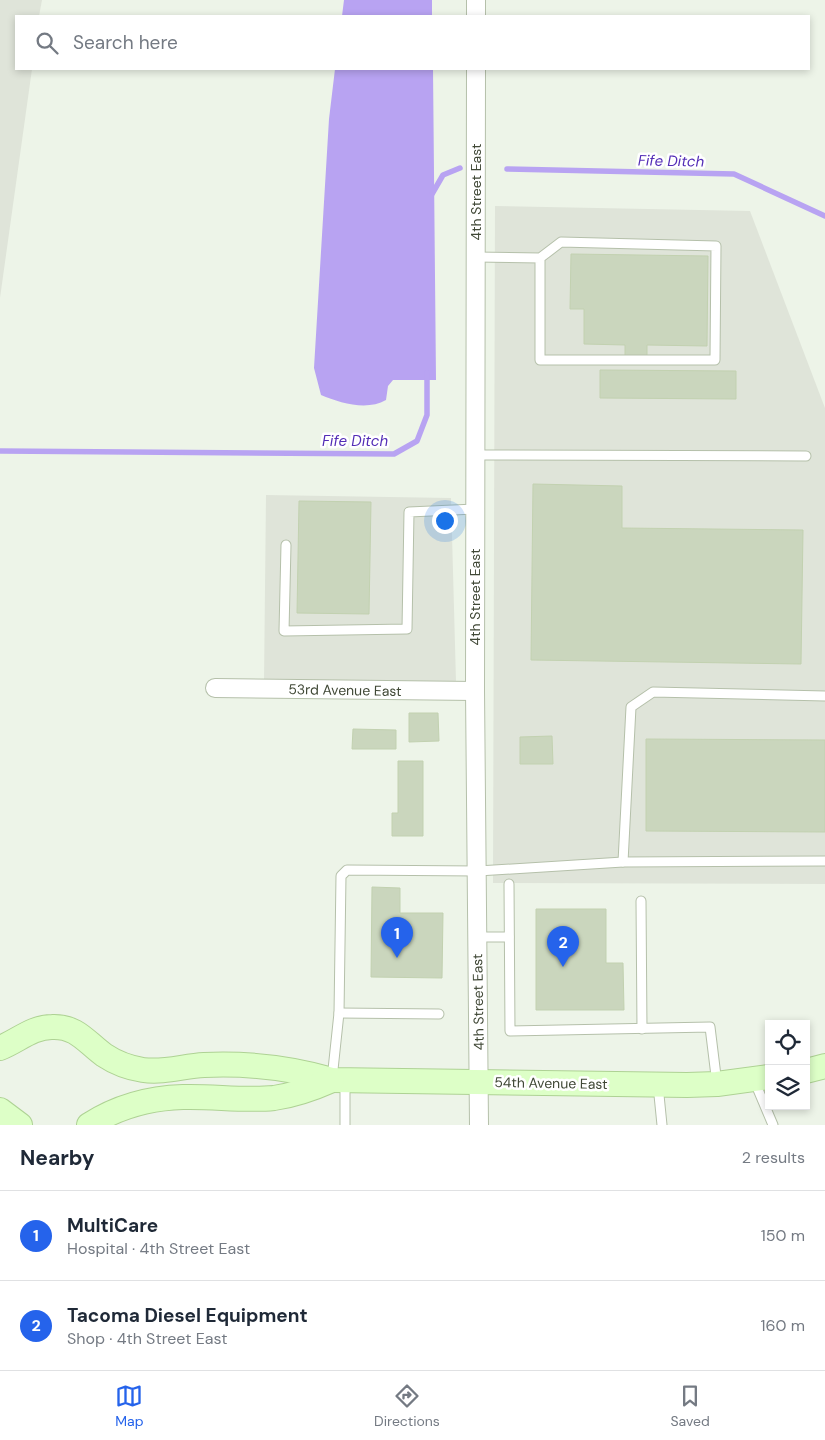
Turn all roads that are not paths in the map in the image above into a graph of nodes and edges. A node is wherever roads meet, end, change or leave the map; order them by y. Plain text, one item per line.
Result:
1 (476, 0) edge
2 (476, 15) edge
3 (476, 70) edge
4 (476, 256) junction
5 (540, 258) junction
6 (475, 455) junction
7 (806, 456) dead end
8 (475, 508) junction
9 (286, 545) dead end
10 (215, 688) dead end
11 (475, 692) junction
12 (825, 696) edge
13 (825, 861) edge
14 (623, 862) junction
15 (478, 872) junction
16 (509, 884) dead end
17 (641, 901) dead end
18 (478, 937) junction
19 (509, 938) junction
20 (340, 1013) junction
21 (439, 1014) dead end
22 (642, 1029) junction
23 (0, 1048) edge
24 (825, 1066) edge
25 (810, 1070) edge
26 (761, 1079) edge
27 (338, 1080) junction
28 (479, 1082) junction
29 (717, 1084) junction
30 (658, 1085) junction
31 (0, 1110) edge
32 (20, 1125) edge
33 (89, 1125) edge
34 (345, 1125) edge
35 (479, 1125) edge
36 (662, 1125) edge
37 (773, 1125) edge

1 - 2 street
3 - 4 street, 4th Street East
4 - 5 lane
4 - 6 street, 4th Street East
5 - 5 lane
6 - 7 lane
6 - 8 street, 4th Street East
8 - 9 lane
8 - 11 street, 4th Street East
10 - 11 street, 53rd Avenue East
11 - 15 street, 4th Street East
12 - 14 lane
13 - 14 lane
14 - 15 lane
15 - 18 street, 4th Street East
15 - 20 lane
16 - 19 lane
17 - 22 lane
18 - 19 lane
18 - 28 street, 4th Street East
19 - 22 lane
20 - 21 lane
20 - 27 lane
22 - 29 lane
23 - 27 main road, 54th Avenue East
24 - 25 main road
26 - 29 main road, 54th Avenue East
26 - 37 lane
27 - 28 main road, 54th Avenue East
27 - 33 main road, 54th Avenue East
27 - 34 lane
28 - 30 main road, 54th Avenue East
28 - 35 street, 4th Street East
29 - 30 main road, 54th Avenue East
30 - 36 lane
31 - 32 main road

